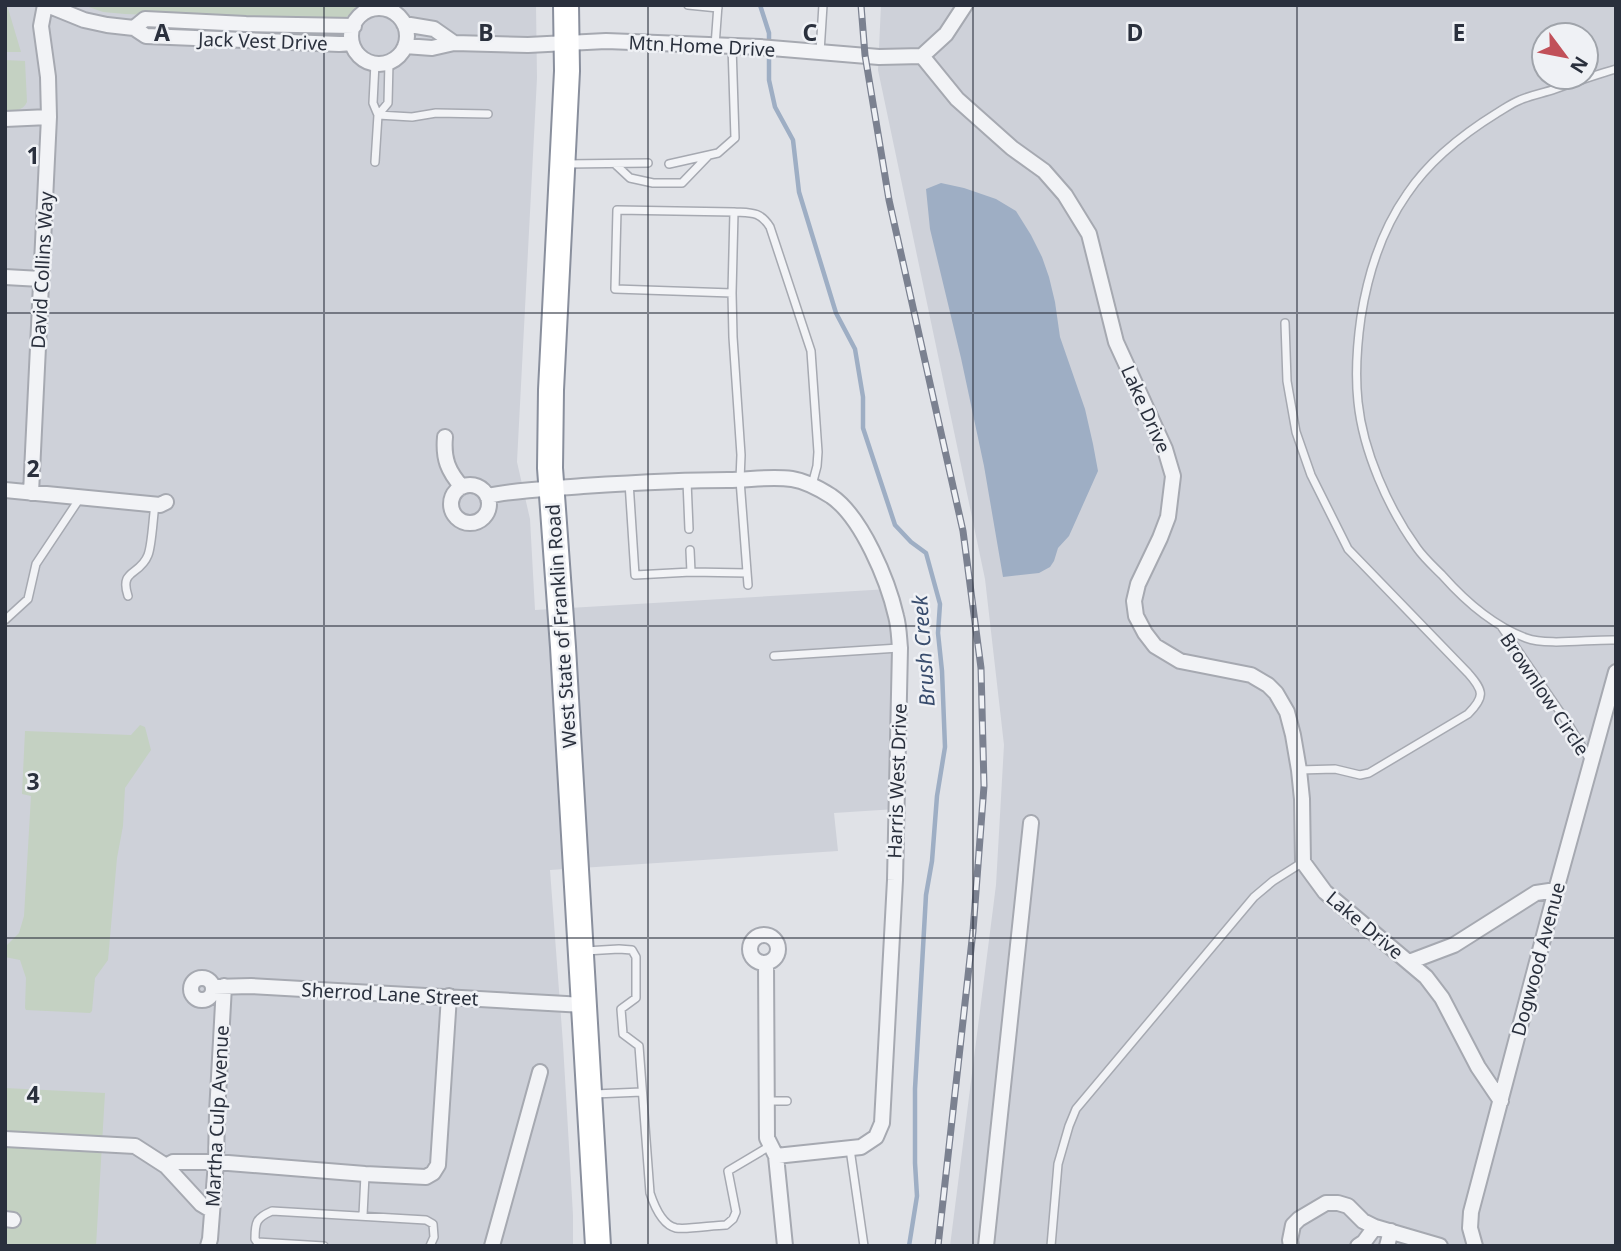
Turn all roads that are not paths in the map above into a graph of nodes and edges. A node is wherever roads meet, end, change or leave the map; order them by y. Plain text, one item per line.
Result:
1 (46, 5) edge
2 (566, 5) edge
3 (688, 5) edge
4 (823, 5) edge
5 (965, 5) edge
6 (718, 6) edge
7 (389, 8) edge
8 (364, 9) edge
9 (404, 24) junction
10 (354, 26) junction
11 (134, 28) junction
12 (352, 43) junction
13 (454, 43) junction
14 (566, 43) junction
15 (405, 46) junction
16 (715, 46) junction
17 (732, 46) junction
18 (820, 52) junction
19 (922, 56) junction
20 (382, 62) junction
21 (1616, 69) edge
22 (488, 114) dead end
23 (378, 115) junction
24 (49, 117) junction
25 (5, 119) edge
26 (709, 155) junction
27 (375, 162) dead end
28 (648, 163) dead end
29 (562, 164) junction
30 (615, 164) junction
31 (669, 164) dead end
32 (734, 212) junction
33 (5, 277) edge
34 (41, 279) junction
35 (732, 293) junction
36 (1285, 323) dead end
37 (445, 437) dead end
38 (687, 480) junction
39 (740, 480) junction
40 (629, 482) junction
41 (811, 486) junction
42 (463, 487) junction
43 (552, 488) junction
44 (5, 490) edge
45 (31, 493) junction
46 (488, 496) junction
47 (80, 498) junction
48 (160, 503) joint
49 (690, 529) dead end
50 (690, 551) dead end
51 (691, 572) junction
52 (747, 573) junction
53 (748, 585) dead end
54 (128, 596) dead end
55 (5, 620) edge
56 (1500, 626) junction
57 (1616, 640) edge
58 (900, 648) junction
59 (774, 656) dead end
60 (1616, 672) edge
61 (1591, 762) junction
62 (1299, 771) junction
63 (1031, 823) dead end
64 (1303, 862) junction
65 (1556, 890) junction
66 (581, 952) junction
67 (1409, 962) junction
68 (766, 963) dead end
69 (213, 983) joint
70 (449, 996) junction
71 (584, 1005) junction
72 (540, 1072) dead end
73 (642, 1092) junction
74 (589, 1094) junction
75 (767, 1101) junction
76 (787, 1101) dead end
77 (1501, 1101) junction
78 (5, 1139) edge
79 (850, 1149) junction
80 (773, 1151) junction
81 (216, 1162) junction
82 (166, 1166) junction
83 (365, 1174) junction
84 (211, 1210) junction
85 (363, 1215) junction
86 (1376, 1227) junction
87 (1391, 1231) junction
88 (255, 1244) edge
89 (208, 1246) edge
90 (324, 1246) edge
91 (430, 1246) edge
92 (492, 1246) edge
93 (597, 1246) edge
94 (785, 1246) edge
95 (864, 1246) edge
96 (986, 1246) edge
97 (1051, 1246) edge
98 (1291, 1246) edge
99 (1358, 1246) edge
100 (1387, 1246) edge
101 (1440, 1246) edge
102 (1475, 1246) edge

1 - 11 street, Jack Vest Drive
1 - 24 street, David Collins Way
2 - 14 highway, West State of Franklin Road
3 - 6 lane
4 - 18 lane
5 - 19 street
6 - 16 lane
7 - 8 street
7 - 9 street
8 - 10 street
9 - 13 street
9 - 15 street
10 - 11 street, Jack Vest Drive
10 - 12 street
11 - 12 street, Jack Vest Drive
12 - 20 street
13 - 14 street
13 - 15 street
14 - 16 street, Mtn Home Drive
14 - 29 highway, West State of Franklin Road
15 - 20 street
16 - 17 street, Mtn Home Drive
17 - 18 street, Mtn Home Drive
17 - 26 lane
18 - 19 street, Mtn Home Drive
19 - 62 street, Lake Drive
20 - 23 lane
20 - 23 lane
21 - 56 lane, Brownlow Circle
22 - 23 lane
23 - 27 lane
24 - 25 street
24 - 34 street, David Collins Way
26 - 30 lane
26 - 31 lane
28 - 30 lane
29 - 30 lane
29 - 43 highway, West State of Franklin Road
32 - 35 lane
32 - 35 lane
32 - 41 lane
33 - 34 street
34 - 45 street, David Collins Way
35 - 39 lane
36 - 62 lane
37 - 42 street
38 - 39 street, Harris West Drive
38 - 40 street, Harris West Drive
38 - 49 lane
39 - 41 street, Harris West Drive
39 - 52 lane
40 - 43 street, Harris West Drive
40 - 51 lane
41 - 58 street, Harris West Drive
42 - 46 street
42 - 46 street
43 - 46 street, Harris West Drive
43 - 66 highway, West State of Franklin Road
44 - 45 street
45 - 47 street
47 - 48 street
47 - 55 lane
48 - 54 lane
50 - 51 lane
51 - 52 lane
52 - 53 lane
56 - 57 lane, Brownlow Circle
56 - 61 lane, Brownlow Circle
58 - 59 lane
58 - 79 street, Harris West Drive
60 - 61 street, Dogwood Avenue
61 - 65 street, Dogwood Avenue
62 - 64 street, Lake Drive
63 - 96 street
64 - 67 street, Lake Drive
64 - 97 lane
65 - 67 street
65 - 77 street, Dogwood Avenue
66 - 71 highway, West State of Franklin Road
66 - 73 lane
67 - 77 street, Lake Drive
68 - 75 street
69 - 70 street, Sherrod Lane Street
69 - 81 street, Martha Culp Avenue
70 - 71 street, Sherrod Lane Street
70 - 83 street
71 - 74 highway, West State of Franklin Road
72 - 92 street
73 - 74 lane
73 - 80 lane
74 - 93 highway, West State of Franklin Road
75 - 76 lane
75 - 80 street
77 - 102 street, Dogwood Avenue
78 - 82 street
79 - 80 street, Harris West Drive
79 - 95 lane
80 - 94 street
81 - 82 street
81 - 83 street
81 - 84 street, Martha Culp Avenue
82 - 84 street
83 - 85 lane
84 - 89 street, Martha Culp Avenue
85 - 88 lane
85 - 91 lane
86 - 87 street
86 - 98 street
86 - 99 street
87 - 100 street
87 - 101 street
88 - 90 lane

